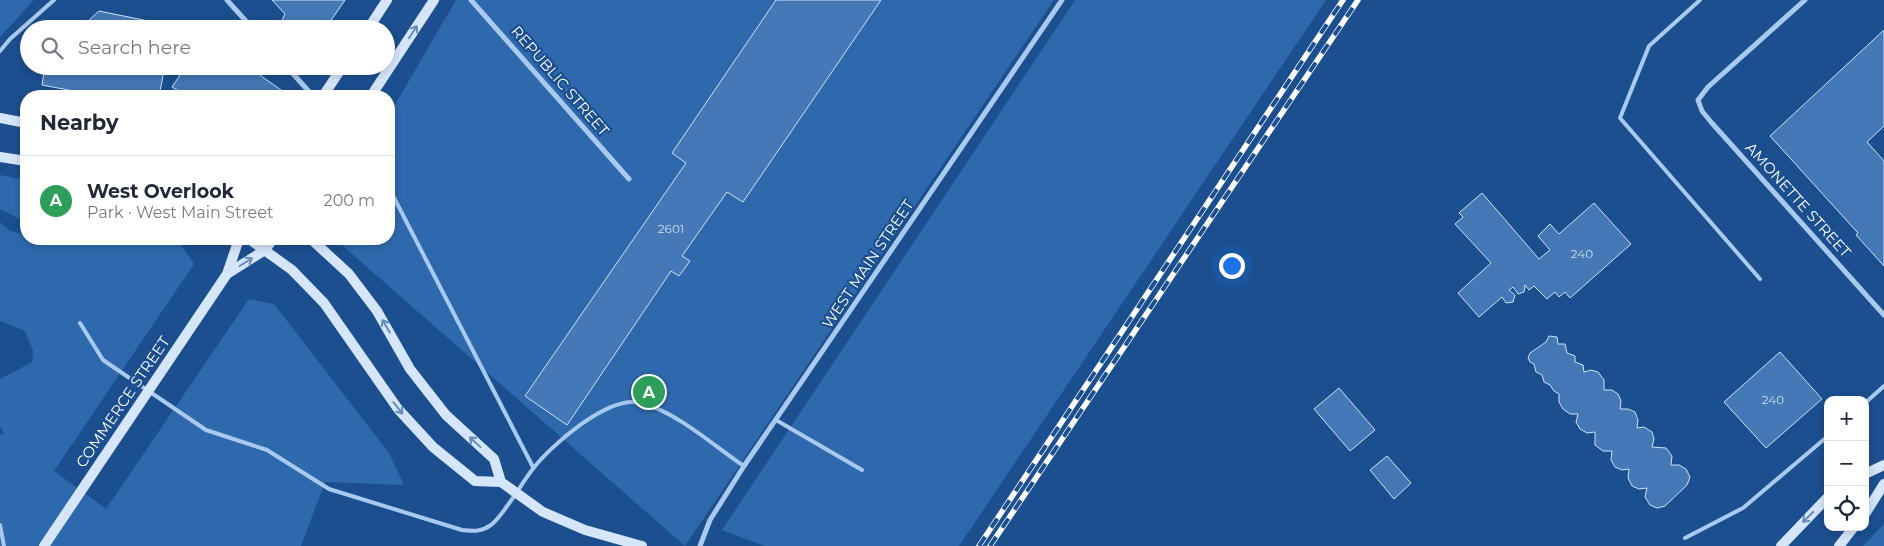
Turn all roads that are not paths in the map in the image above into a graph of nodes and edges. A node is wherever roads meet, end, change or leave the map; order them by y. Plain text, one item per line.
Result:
1 (54, 0) edge
2 (227, 0) edge
3 (387, 0) edge
4 (434, 0) edge
5 (472, 0) edge
6 (1062, 0) edge
7 (1700, 0) edge
8 (1805, 0) edge
9 (31, 20) edge
10 (245, 20) edge
11 (374, 20) edge
12 (20, 30) edge
13 (0, 51) edge
14 (395, 59) edge
15 (294, 75) edge
16 (337, 75) edge
17 (385, 75) edge
18 (308, 90) edge
19 (327, 90) edge
20 (375, 90) edge
21 (0, 118) edge
22 (20, 122) edge
23 (0, 157) edge
24 (20, 160) edge
25 (629, 179) dead end
26 (395, 200) edge
27 (237, 245) edge
28 (257, 245) edge
29 (269, 245) edge
30 (318, 245) edge
31 (265, 250) junction
32 (227, 274) junction
33 (1760, 279) dead end
34 (1884, 315) edge
35 (80, 324) dead end
36 (1884, 386) edge
37 (1869, 399) edge
38 (776, 420) junction
39 (1824, 439) edge
40 (1884, 465) edge
41 (744, 466) junction
42 (533, 468) junction
43 (862, 470) dead end
44 (1869, 472) edge
45 (501, 482) junction
46 (1884, 484) edge
47 (515, 493) junction
48 (1824, 502) edge
49 (1869, 508) edge
50 (0, 526) edge
51 (1851, 531) edge
52 (1685, 538) dead end
53 (4, 546) edge
54 (44, 546) edge
55 (642, 546) edge
56 (700, 546) edge
57 (1780, 546) edge
58 (1839, 546) edge

1 - 9 lane
2 - 10 street
3 - 11 main road
14 -> 4 main road
5 - 25 street, REPUBLIC STREET
6 - 38 street, WEST MAIN STREET
7 - 33 lane
8 - 34 street, AMONETTE STREET
12 - 13 lane
15 - 18 street
16 - 19 main road
20 -> 17 main road
21 - 22 main road
23 - 24 main road
26 - 42 lane
27 - 32 main road, COMMERCE STREET
28 - 31 main road
29 - 31 main road, COMMERCE STREET
45 -> 30 main road
32 -> 31 main road, COMMERCE STREET
31 -> 45 main road
32 - 54 main road, COMMERCE STREET
35 - 47 lane
36 - 37 lane
38 - 41 street, WEST MAIN STREET
38 - 43 lane
39 - 52 lane
40 - 44 main road
41 - 42 lane
41 - 56 street, WEST MAIN STREET
42 - 47 lane
45 - 47 main road
46 - 49 main road
47 - 55 main road
48 -> 57 main road
50 - 53 lane
51 - 58 main road

